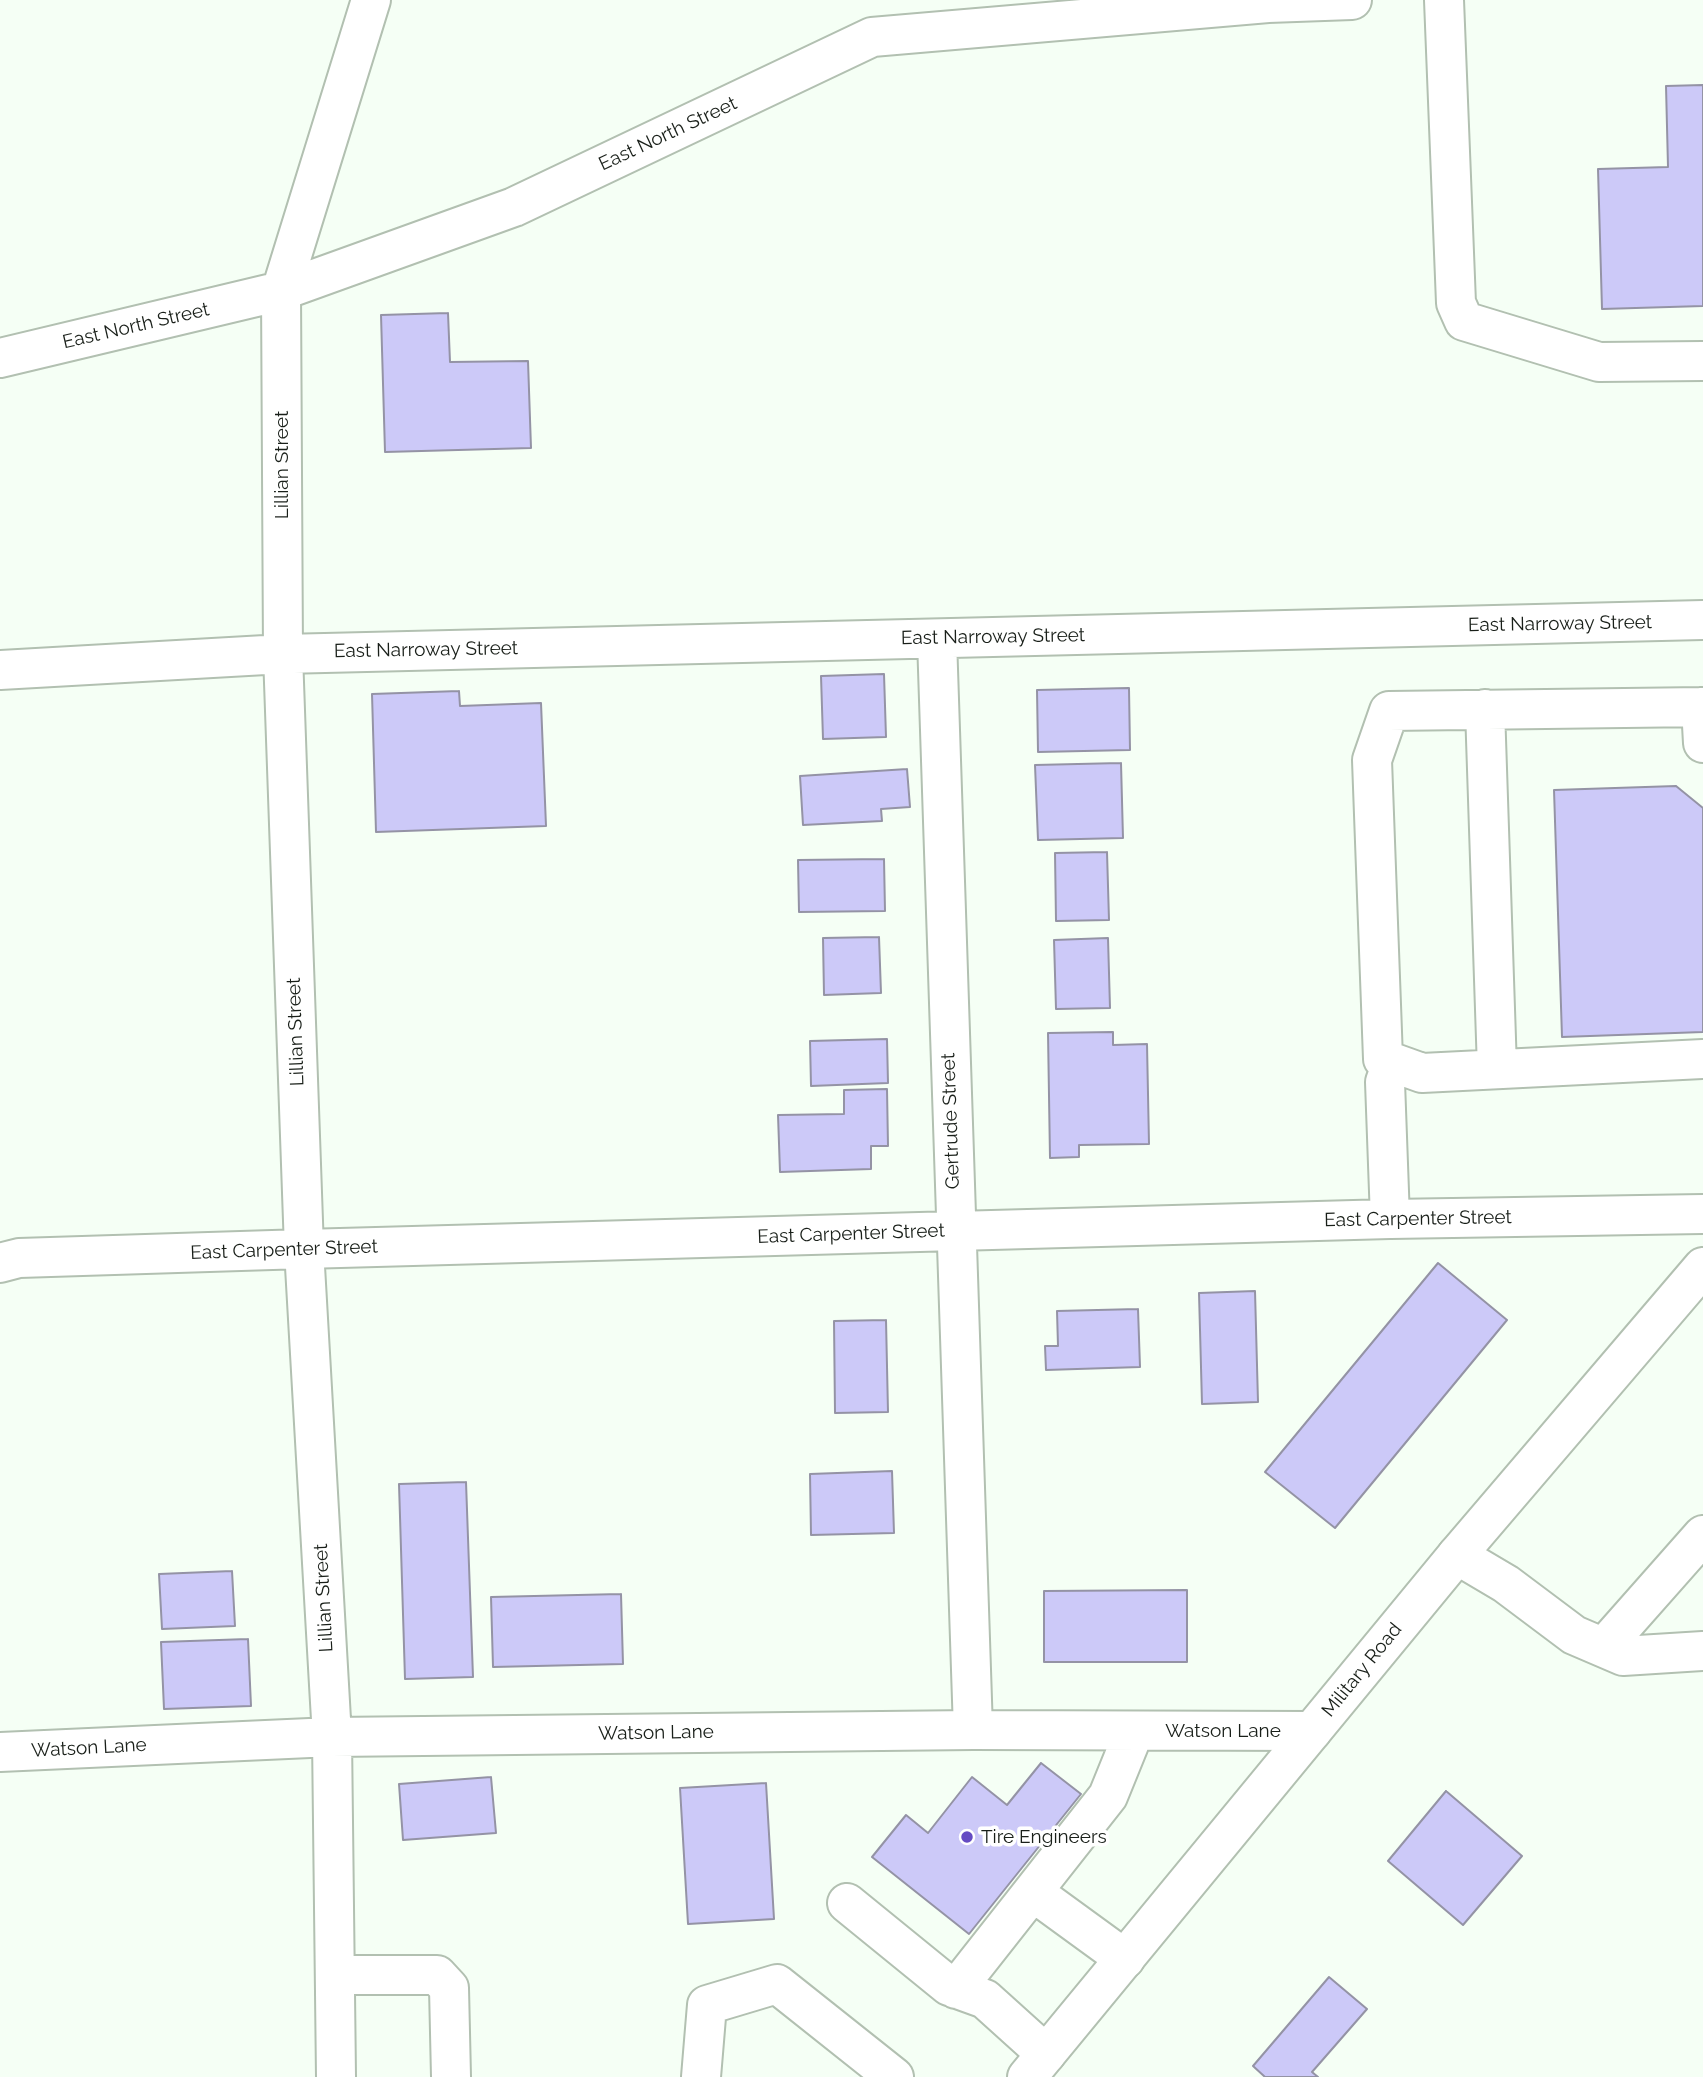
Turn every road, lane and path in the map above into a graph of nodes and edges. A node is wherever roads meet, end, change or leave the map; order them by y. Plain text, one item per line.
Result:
1 (371, 0) edge
2 (1352, 0) edge
3 (1444, 0) edge
4 (1268, 1) edge
5 (281, 291) junction
6 (0, 358) edge
7 (1703, 361) edge
8 (1703, 620) edge
9 (937, 639) junction
10 (283, 653) junction
11 (0, 670) edge
12 (1485, 709) junction
13 (1702, 719) edge
14 (1703, 1059) edge
15 (1392, 1062) junction
16 (1497, 1069) junction
17 (1703, 1214) edge
18 (1390, 1219) junction
19 (954, 1231) junction
20 (304, 1249) junction
21 (0, 1263) edge
22 (1703, 1267) edge
23 (1703, 1535) edge
24 (1457, 1555) junction
25 (1604, 1647) junction
26 (1703, 1651) edge
27 (973, 1730) junction
28 (1312, 1731) junction
29 (1134, 1732) junction
30 (331, 1737) junction
31 (0, 1752) edge
32 (1033, 1892) junction
33 (847, 1903) dead end
34 (1125, 1959) junction
35 (335, 1975) junction
36 (956, 1989) junction
37 (1043, 2068) edge
38 (336, 2077) edge
39 (451, 2077) edge
40 (701, 2077) edge
41 (894, 2077) edge

1 - 5 street, Lillian Street
2 - 4 street, East North Street
3 - 7 street
4 - 5 street, East North Street
5 - 6 street, East North Street
5 - 10 street, Lillian Street
8 - 9 street, East Narroway Street
9 - 10 street, East Narroway Street
9 - 19 street, Gertrude Street
10 - 11 street, East Narroway Street
10 - 20 street, Lillian Street
12 - 13 street
12 - 15 street
12 - 16 street
14 - 16 street
15 - 16 street
15 - 18 street
17 - 18 street, East Carpenter Street
18 - 19 street, East Carpenter Street
19 - 20 street, East Carpenter Street
19 - 27 street, Gertrude Street
20 - 21 street, East Carpenter Street
20 - 30 street, Lillian Street
22 - 24 street, Military Road
23 - 25 street
24 - 25 street
24 - 28 street, Military Road
25 - 26 street
27 - 29 street, Watson Lane
27 - 30 street, Watson Lane
28 - 29 street, Watson Lane
28 - 34 street, Military Road
29 - 32 street
30 - 31 street, Watson Lane
30 - 35 street, Lillian Street
32 - 34 street
32 - 36 street
33 - 36 street
34 - 37 street, Military Road
35 - 38 street, Lillian Street
35 - 39 street
36 - 37 street
40 - 41 street

